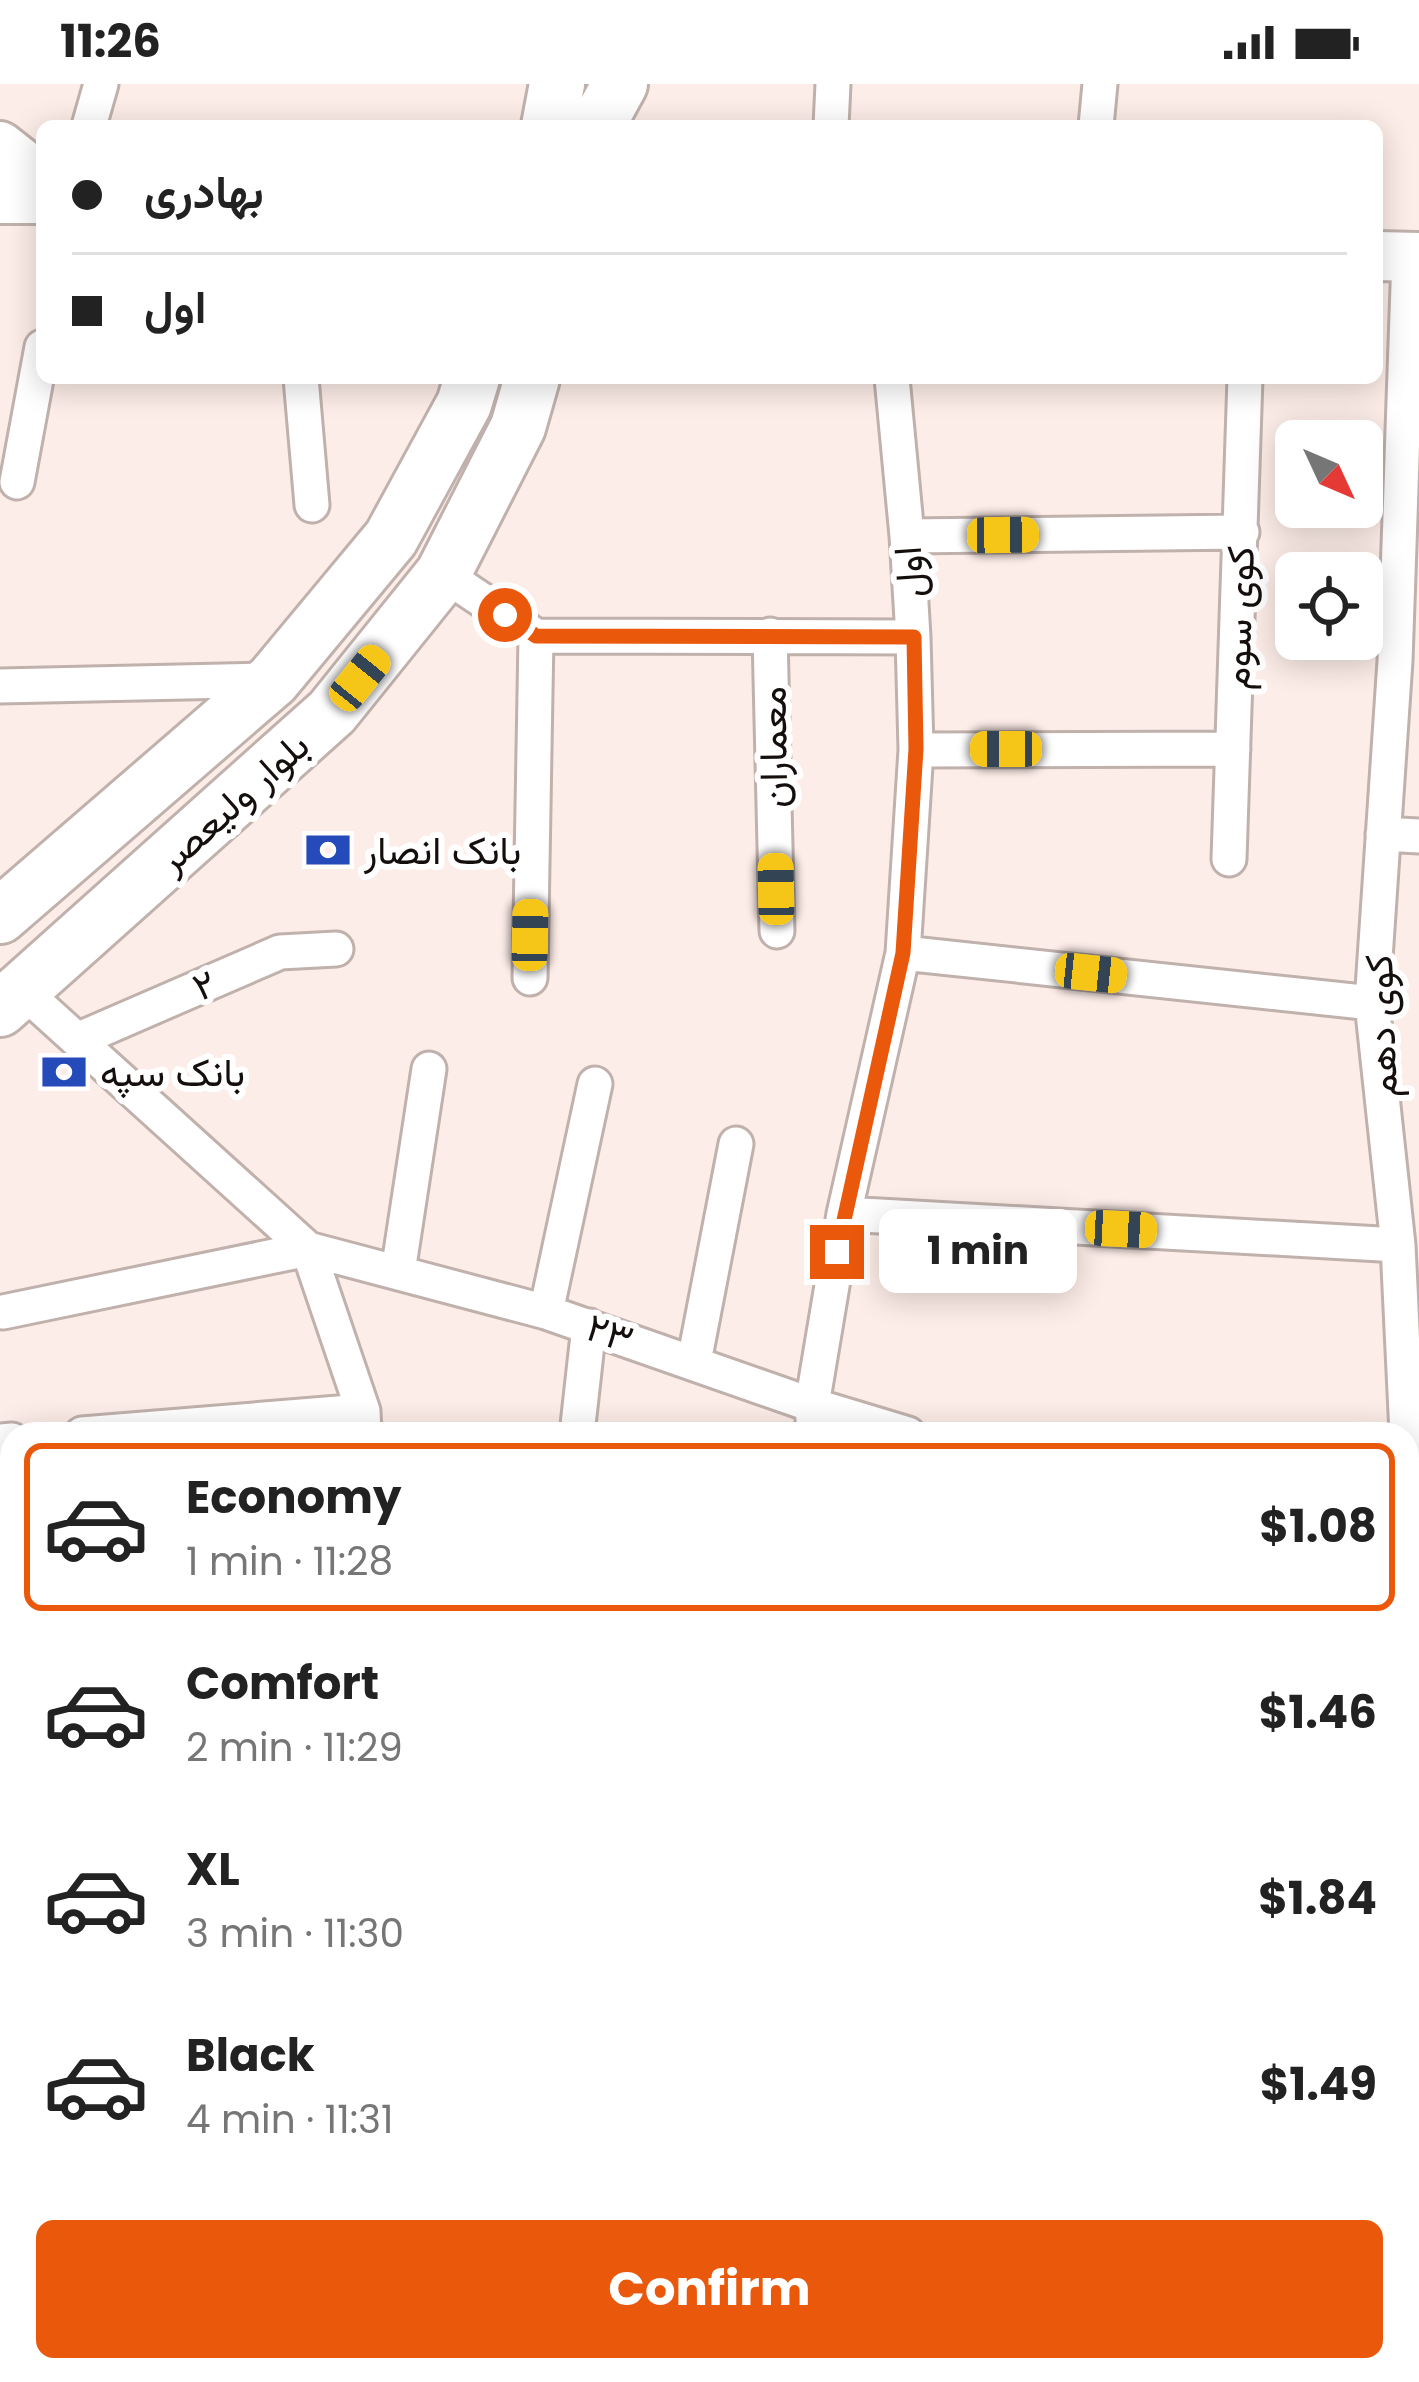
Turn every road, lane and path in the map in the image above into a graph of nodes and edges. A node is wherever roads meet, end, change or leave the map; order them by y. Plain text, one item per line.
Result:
1 (101, 84) edge
2 (545, 84) edge
3 (557, 84) edge
4 (600, 84) edge
5 (620, 84) edge
6 (833, 84) edge
7 (1100, 84) edge
8 (91, 120) edge
9 (548, 120) edge
10 (549, 120) edge
11 (596, 120) edge
12 (599, 120) edge
13 (831, 120) edge
14 (1097, 120) edge
15 (0, 146) edge
16 (36, 173) edge
17 (0, 199) edge
18 (36, 199) edge
19 (1402, 257) edge
20 (36, 379) edge
21 (302, 384) edge
22 (470, 384) edge
23 (530, 384) edge
24 (893, 384) edge
25 (1245, 384) edge
26 (17, 482) dead end
27 (312, 505) dead end
28 (1242, 532) junction
29 (907, 536) junction
30 (443, 574) junction
31 (770, 635) junction
32 (536, 636) junction
33 (914, 637) junction
34 (1407, 662) edge
35 (272, 680) junction
36 (0, 686) edge
37 (916, 749) junction
38 (1233, 749) junction
39 (1383, 834) junction
40 (1419, 836) edge
41 (1228, 859) dead end
42 (5, 908) edge
43 (777, 931) dead end
44 (336, 949) dead end
45 (903, 953) junction
46 (530, 978) dead end
47 (12, 1000) edge
48 (1372, 1003) junction
49 (77, 1040) junction
50 (429, 1069) dead end
51 (595, 1084) dead end
52 (736, 1144) dead end
53 (844, 1214) junction
54 (1398, 1244) junction
55 (308, 1249) junction
56 (398, 1272) junction
57 (3, 1312) dead end
58 (546, 1312) junction
59 (590, 1326) junction
60 (694, 1362) junction
61 (813, 1420) edge
62 (364, 1422) edge
63 (579, 1422) edge
64 (1406, 1422) edge

1 - 8 street
2 - 9 main road
3 - 10 main road
4 - 11 main road
5 - 12 main road
6 - 13 street
7 - 14 street
15 - 16 street
17 - 18 street
19 - 34 street, کوی دهم
20 - 26 street
21 - 27 street
22 - 35 main road, بلوار ولیعصر
23 - 30 main road, بلوار ولیعصر
24 - 29 street, اول
25 - 28 street, کوی سوم
28 - 29 street
28 - 38 street, کوی سوم
29 - 33 street, اول
30 - 32 street
30 - 47 main road, بلوار ولیعصر
31 - 32 street
31 - 33 street
31 - 43 street, معماران
32 - 46 street
33 - 37 street, اول
34 - 39 street, کوی دهم
35 - 36 street
35 - 42 main road, بلوار ولیعصر
37 - 38 street
37 - 45 street, اول
38 - 41 street, کوی سوم
39 - 40 street
39 - 48 street, کوی دهم
44 - 49 street, ۲
45 - 48 street
45 - 53 street, اول
47 - 49 street
48 - 54 street, کوی دهم
49 - 55 street
50 - 56 street
51 - 58 street
52 - 60 street
53 - 54 street
53 - 61 street, اول
54 - 64 street, کوی دهم
55 - 56 street, ۲۳
55 - 57 street
55 - 62 street
56 - 58 street, ۲۳
58 - 59 street, ۲۳
59 - 60 street, ۲۳
59 - 63 street
60 - 61 street, ۲۳

